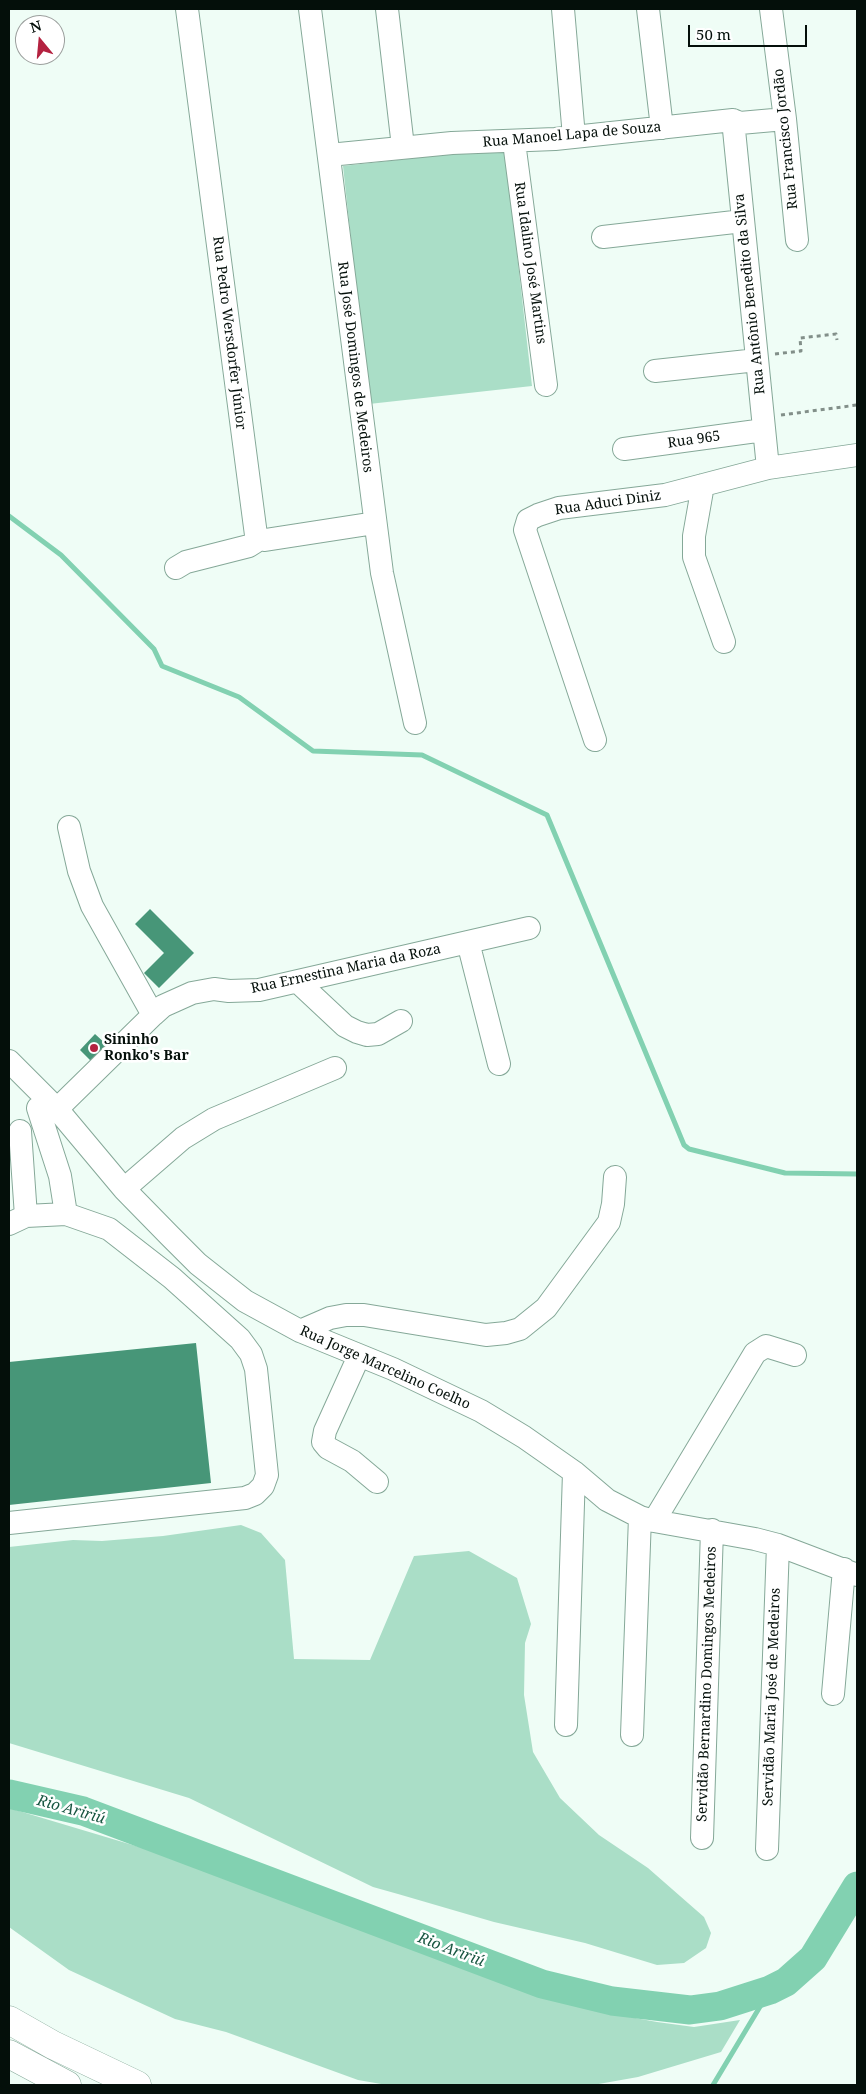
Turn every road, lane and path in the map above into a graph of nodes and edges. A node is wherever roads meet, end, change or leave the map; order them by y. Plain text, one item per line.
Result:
1 (187, 9) edge
2 (310, 9) edge
3 (387, 9) edge
4 (562, 9) edge
5 (648, 9) edge
6 (771, 9) edge
7 (785, 119) junction
8 (733, 120) junction
9 (662, 128) junction
10 (574, 137) junction
11 (514, 142) junction
12 (403, 147) junction
13 (329, 154) junction
14 (743, 221) junction
15 (603, 236) dead end
16 (798, 240) dead end
17 (837, 340) dead end
18 (757, 358) junction
19 (656, 371) dead end
20 (546, 385) dead end
21 (857, 405) edge
22 (763, 424) junction
23 (624, 449) dead end
24 (857, 455) edge
25 (768, 468) junction
26 (703, 485) junction
27 (375, 523) junction
28 (260, 540) junction
29 (176, 568) dead end
30 (724, 642) dead end
31 (416, 723) dead end
32 (595, 740) dead end
33 (69, 827) dead end
34 (528, 928) dead end
35 (468, 942) junction
36 (298, 982) junction
37 (153, 1015) junction
38 (401, 1021) dead end
39 (9, 1061) edge
40 (499, 1064) dead end
41 (335, 1068) dead end
42 (47, 1106) junction
43 (14, 1138) edge
44 (615, 1177) dead end
45 (124, 1189) junction
46 (66, 1214) junction
47 (18, 1220) edge
48 (300, 1331) junction
49 (795, 1355) dead end
50 (359, 1356) junction
51 (574, 1472) junction
52 (377, 1482) dead end
53 (647, 1519) junction
54 (9, 1523) edge
55 (712, 1530) junction
56 (778, 1545) junction
57 (851, 1572) edge
58 (833, 1694) dead end
59 (566, 1725) dead end
60 (632, 1735) dead end
61 (702, 1838) dead end
62 (766, 1849) dead end
63 (9, 2020) edge
64 (9, 2054) edge
65 (66, 2085) edge
66 (137, 2085) edge

1 - 28 street, Rua Pedro Wersdorfer Júnior
2 - 13 street, Rua José Domingos de Medeiros
3 - 12 street
4 - 10 street
5 - 9 street
6 - 7 street, Rua Francisco Jordão
7 - 8 street, Rua Manoel Lapa de Souza
7 - 16 street, Rua Francisco Jordão
8 - 9 street, Rua Manoel Lapa de Souza
8 - 14 street, Rua Antônio Benedito da Silva
9 - 10 street, Rua Manoel Lapa de Souza
10 - 11 street, Rua Manoel Lapa de Souza
11 - 12 street, Rua Manoel Lapa de Souza
11 - 20 street, Rua Idalino José Martins
12 - 13 street, Rua Manoel Lapa de Souza
13 - 27 street, Rua José Domingos de Medeiros
14 - 15 street
14 - 18 street, Rua Antônio Benedito da Silva
17 - 18 path
18 - 19 street
18 - 22 street, Rua Antônio Benedito da Silva
21 - 22 path
22 - 23 street, Rua 965
22 - 25 street, Rua Antônio Benedito da Silva
24 - 25 street, Rua Aduci Diniz
25 - 26 street, Rua Aduci Diniz
26 - 30 street
26 - 32 street, Rua Aduci Diniz
27 - 28 street
27 - 31 street, Rua José Domingos de Medeiros
28 - 29 street
33 - 37 street
34 - 35 street, Rua Ernestina Maria da Roza
35 - 36 street, Rua Ernestina Maria da Roza
35 - 40 street
36 - 37 street, Rua Ernestina Maria da Roza
36 - 38 street
37 - 42 street, Rua Ernestina Maria da Roza
39 - 42 street, Rua Jorge Marcelino Coelho
41 - 45 street
42 - 43 street, Rua Ernestina Maria da Roza
42 - 45 street, Rua Jorge Marcelino Coelho
42 - 46 street
43 - 47 street
44 - 48 street
45 - 48 street, Rua Jorge Marcelino Coelho
46 - 47 street
46 - 54 street
48 - 50 street, Rua Jorge Marcelino Coelho
49 - 53 street
50 - 51 street, Rua Jorge Marcelino Coelho
50 - 52 street
51 - 53 street, Rua Jorge Marcelino Coelho
51 - 59 street
53 - 55 street, Rua Jorge Marcelino Coelho
53 - 60 street
55 - 56 street, Rua Jorge Marcelino Coelho
55 - 61 street, Servidão Bernardino Domingos Medeiros
56 - 57 street, Rua Jorge Marcelino Coelho
56 - 62 street, Servidão Maria José de Medeiros
57 - 58 street
63 - 66 highway
64 - 65 highway

